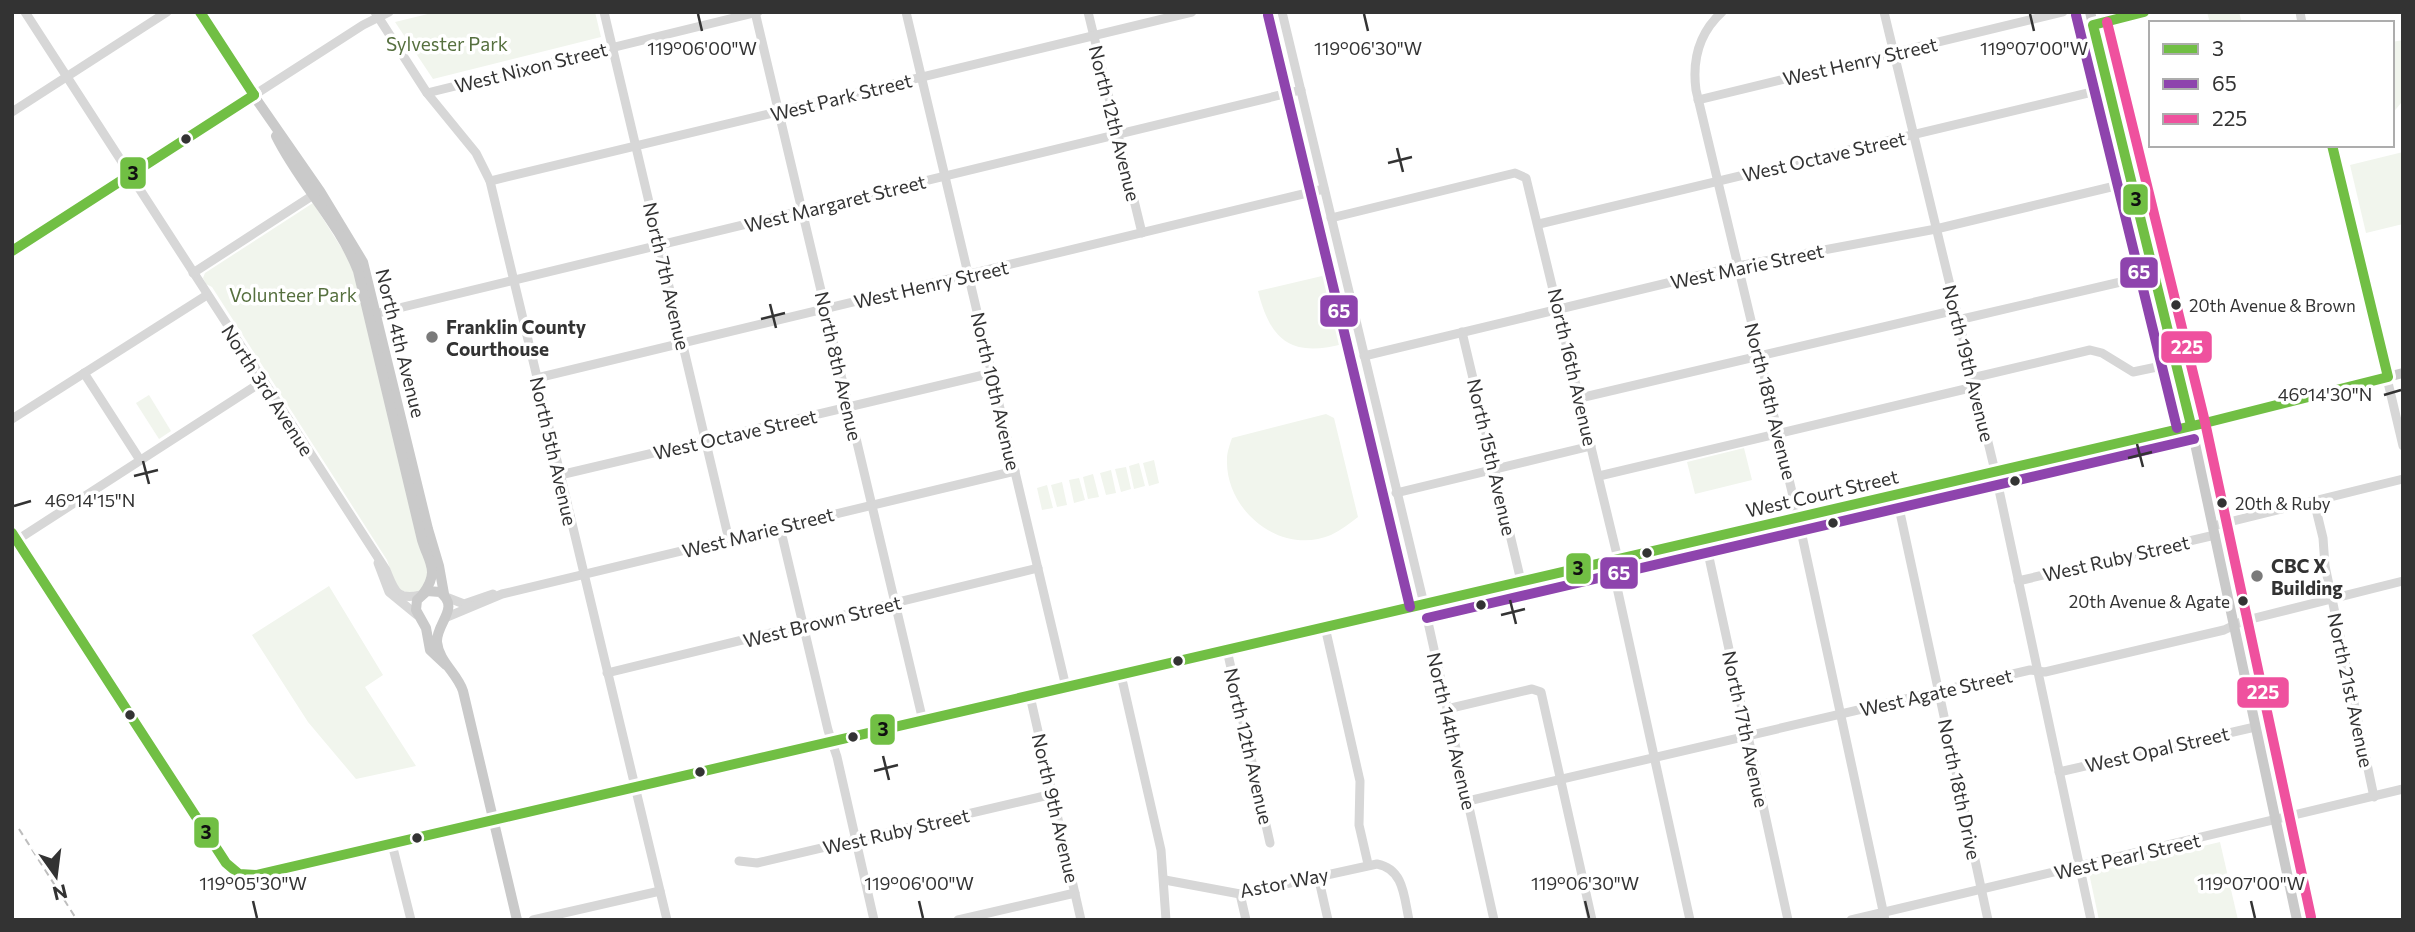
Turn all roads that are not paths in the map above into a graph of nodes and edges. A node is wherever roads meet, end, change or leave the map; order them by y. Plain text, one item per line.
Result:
1 (25, 12) edge
2 (167, 12) edge
3 (200, 12) edge
4 (389, 12) edge
5 (604, 12) edge
6 (906, 12) edge
7 (1088, 12) edge
8 (1192, 12) edge
9 (1282, 12) edge
10 (1722, 12) edge
11 (1884, 12) edge
12 (2063, 12) edge
13 (2090, 12) edge
14 (2145, 12) edge
15 (756, 13) edge
16 (376, 14) edge
17 (2093, 25) junction
18 (1094, 36) junction
19 (612, 48) junction
20 (1894, 53) junction
21 (67, 77) junction
22 (922, 77) junction
23 (2109, 88) junction
24 (1300, 90) junction
25 (427, 93) junction
26 (254, 95) junction
27 (1698, 100) junction
28 (12, 112) edge
29 (778, 112) junction
30 (1118, 134) junction
31 (1914, 135) junction
32 (636, 146) junction
33 (2332, 147) edge
34 (130, 175) junction
35 (945, 176) junction
36 (491, 181) junction
37 (1718, 181) junction
38 (2132, 182) junction
39 (1324, 189) junction
40 (316, 194) junction
41 (802, 211) junction
42 (1331, 218) junction
43 (1539, 224) junction
44 (1936, 229) junction
45 (1142, 233) junction
46 (659, 245) junction
47 (12, 251) edge
48 (1738, 265) junction
49 (193, 273) junction
50 (2154, 274) junction
51 (968, 275) junction
52 (514, 280) junction
53 (207, 295) junction
54 (825, 309) junction
55 (1559, 309) junction
56 (373, 315) junction
57 (1957, 315) junction
58 (1462, 332) junction
59 (683, 343) junction
60 (1364, 356) junction
61 (1760, 356) junction
62 (2176, 363) junction
63 (84, 373) junction
64 (992, 373) junction
65 (2403, 373) edge
66 (2388, 377) junction
67 (537, 378) junction
68 (263, 381) junction
69 (1973, 383) junction
70 (1580, 398) junction
71 (849, 407) junction
72 (12, 419) edge
73 (2191, 425) junction
74 (1778, 433) junction
75 (706, 441) junction
76 (1591, 446) junction
77 (2403, 446) edge
78 (140, 460) junction
79 (1495, 470) junction
80 (1015, 471) junction
81 (1995, 471) junction
82 (560, 475) junction
83 (1599, 476) junction
84 (2403, 479) edge
85 (1396, 493) junction
86 (1896, 494) junction
87 (2314, 501) junction
88 (872, 505) junction
89 (1798, 517) junction
90 (780, 527) junction
91 (2214, 530) junction
92 (15, 536) edge
93 (1705, 539) junction
94 (729, 540) junction
95 (375, 555) junction
96 (1615, 560) junction
97 (1038, 568) junction
98 (584, 575) junction
99 (1521, 581) junction
100 (2018, 581) junction
101 (2403, 581) edge
102 (421, 594) junction
103 (502, 594) junction
104 (445, 596) junction
105 (2332, 599) junction
106 (895, 603) junction
107 (1424, 604) junction
108 (418, 616) junction
109 (446, 618) junction
110 (2234, 625) junction
111 (803, 626) junction
112 (1325, 627) junction
113 (1227, 650) junction
114 (446, 665) junction
115 (2038, 671) junction
116 (607, 673) junction
117 (1121, 674) junction
118 (1066, 687) junction
119 (1939, 691) junction
120 (1030, 696) junction
121 (1447, 709) junction
122 (1841, 714) junction
123 (923, 721) junction
124 (2255, 726) junction
125 (1748, 736) junction
126 (832, 742) junction
127 (1654, 758) junction
128 (2059, 772) junction
129 (1561, 779) junction
130 (635, 788) junction
131 (2403, 789) edge
132 (1053, 794) junction
133 (2374, 797) junction
134 (1468, 801) junction
135 (494, 820) junction
136 (2276, 821) junction
137 (856, 839) junction
138 (1270, 843) dead end
139 (392, 844) junction
140 (739, 860) dead end
141 (1368, 864) junction
142 (2079, 867) junction
143 (1318, 876) junction
144 (1165, 880) junction
145 (1981, 889) junction
146 (660, 891) junction
147 (1075, 893) junction
148 (1240, 894) junction
149 (1884, 916) edge
150 (411, 920) edge
151 (517, 920) edge
152 (533, 920) edge
153 (667, 920) edge
154 (874, 920) edge
155 (958, 920) edge
156 (1081, 920) edge
157 (1166, 920) edge
158 (1246, 920) edge
159 (1328, 920) edge
160 (1409, 920) edge
161 (1494, 920) edge
162 (1592, 920) edge
163 (1690, 920) edge
164 (1788, 920) edge
165 (1851, 920) edge
166 (1988, 920) edge
167 (2091, 920) edge
168 (2297, 920) edge

1 - 21 street, North 3rd Avenue
2 - 21 street
3 - 26 main road, North 4th Avenue
4 - 16 street
5 - 19 street, North 7th Avenue
6 - 22 street, North 10th Avenue
7 - 18 street, North 12th Avenue
8 - 18 street, West Park Street
9 - 24 street, North 14th Avenue
10 - 27 street, North 18th Avenue
11 - 20 street, North 19th Avenue
12 - 20 street, West Henry Street
13 - 17 main road
14 - 17 street
15 - 19 street, West Nixon Street
15 - 29 street, North 8th Avenue
16 - 25 street, North 5th Avenue
16 - 26 street
17 - 23 main road
18 - 22 street, West Park Street
18 - 30 street, North 12th Avenue
19 - 25 street, West Nixon Street
19 - 32 street, North 7th Avenue
20 - 27 street, West Henry Street
20 - 31 street, North 19th Avenue
21 - 28 street
21 - 34 street, North 3rd Avenue
22 - 29 street, West Park Street
22 - 35 street, North 10th Avenue
23 - 31 street, West Octave Street
23 - 38 main road
24 - 30 street, West Margaret Street
24 - 39 street, North 14th Avenue
25 - 36 street, North 5th Avenue
26 - 34 street
26 - 40 main road, North 4th Avenue
27 - 37 street, North 18th Avenue
29 - 32 street, West Park Street
29 - 41 street, North 8th Avenue
30 - 35 street, West Margaret Street
30 - 45 street, North 12th Avenue
31 - 37 street, West Octave Street
31 - 44 street, North 19th Avenue
32 - 36 street, West Park Street
32 - 46 street, North 7th Avenue
33 - 66 street
34 - 47 street
34 - 49 street, North 3rd Avenue
35 - 41 street, West Margaret Street
35 - 51 street, North 10th Avenue
36 - 52 street, North 5th Avenue
37 - 43 street, West Octave Street
37 - 48 street, North 18th Avenue
38 - 44 street, West Marie Street
38 - 50 main road
39 - 42 street, North 14th Avenue
39 - 45 street, West Henry Street
40 - 49 street
40 - 56 main road, North 4th Avenue
41 - 46 street, West Margaret Street
41 - 54 street, North 8th Avenue
42 - 43 street, North 16th Avenue
42 - 60 street, North 14th Avenue
43 - 55 street, North 16th Avenue
44 - 48 street, West Marie Street
44 - 57 street, North 19th Avenue
45 - 51 street, West Henry Street
46 - 52 street, West Margaret Street
46 - 59 street, North 7th Avenue
48 - 55 street, West Marie Street
48 - 61 street, North 18th Avenue
49 - 53 street, North 3rd Avenue
50 - 57 street
50 - 62 main road
51 - 54 street, West Henry Street
51 - 64 street, North 10th Avenue
52 - 56 street, West Margaret Street
52 - 67 street, North 5th Avenue
53 - 63 street
53 - 68 street, North 3rd Avenue
54 - 59 street, West Henry Street
54 - 71 street, North 8th Avenue
55 - 58 street, West Marie Street
55 - 70 street, North 16th Avenue
56 - 102 main road, North 4th Avenue
56 - 104 main road, North 4th Avenue
57 - 61 street
57 - 69 street, North 19th Avenue
58 - 60 street, West Marie Street
58 - 79 street, North 15th Avenue
59 - 67 street, West Henry Street
59 - 75 street, North 7th Avenue
60 - 85 street, North 14th Avenue
61 - 70 street
61 - 74 street, North 18th Avenue
62 - 69 street
62 - 73 main road
63 - 72 street
63 - 78 street
64 - 71 street, West Octave Street
64 - 80 street, North 10th Avenue
65 - 66 main road, West Court Street
66 - 73 main road, West Court Street
66 - 77 street
67 - 82 street, North 5th Avenue
68 - 78 street
68 - 95 street, North 3rd Avenue
69 - 74 street
69 - 81 street, North 19th Avenue
70 - 76 street, North 16th Avenue
71 - 75 street, West Octave Street
71 - 88 street, North 8th Avenue
73 - 81 main road, West Court Street
73 - 91 main road
74 - 83 street
74 - 89 street, North 18th Avenue
75 - 82 street, West Octave Street
75 - 94 street, North 7th Avenue
76 - 79 street
76 - 83 street, North 16th Avenue
78 - 92 street
79 - 85 street
79 - 99 street, North 15th Avenue
80 - 88 street, West Marie Street
80 - 97 street, North 10th Avenue
81 - 86 main road, West Court Street
81 - 100 street, North 19th Avenue
82 - 98 street, North 5th Avenue
83 - 96 street, North 16th Avenue
84 - 87 street, West Ruby Street
85 - 107 street, North 14th Avenue
86 - 89 main road, West Court Street
86 - 119 street, North 18th Drive
87 - 91 street, West Ruby Street
87 - 105 street, North 21st Avenue
88 - 90 street, West Marie Street
88 - 106 street, North 8th Avenue
89 - 93 main road, West Court Street
89 - 122 street, North 18th Avenue
90 - 94 street, West Marie Street
90 - 111 street
91 - 100 street, West Ruby Street
91 - 110 main road
92 - 139 street
93 - 96 main road, West Court Street
93 - 125 street, North 17th Avenue
94 - 98 street, West Marie Street
95 - 102 street, North 3rd Avenue
95 - 108 street, North 3rd Avenue
96 - 99 main road, West Court Street
96 - 127 street, North 16th Avenue
97 - 106 street, West Brown Street
97 - 118 street, North 10th Avenue
98 - 103 street, West Marie Street
98 - 116 street, North 5th Avenue
99 - 107 main road, West Court Street
100 - 115 street, North 19th Avenue
101 - 105 street, West Agate Street
102 - 104 main road
102 - 108 main road
103 - 104 street, West Marie Street
103 - 109 street, West Marie Street
104 - 109 main road
105 - 110 street, West Agate Street
105 - 133 street, North 21st Avenue
106 - 111 street, West Brown Street
106 - 123 street, North 8th Avenue
107 - 112 main road, West Court Street
107 - 121 street, North 14th Avenue
108 - 109 main road
108 - 114 main road
109 - 114 main road
110 - 115 street, West Agate Street
110 - 124 main road
111 - 116 street, West Brown Street
111 - 126 street
112 - 113 main road, West Court Street
112 - 141 street
113 - 117 main road, West Court Street
113 - 138 street, North 12th Avenue
114 - 135 main road
115 - 119 street, West Agate Street
115 - 128 street, North 19th Avenue
116 - 130 street, North 5th Avenue
117 - 118 main road, West Court Street
117 - 144 street
118 - 120 main road, West Court Street
119 - 122 street, West Agate Street
119 - 145 street, North 18th Drive
120 - 123 main road, West Court Street
120 - 132 street, North 9th Avenue
121 - 129 street
121 - 134 street, North 14th Avenue
122 - 125 street, West Agate Street
122 - 149 street, North 18th Avenue
123 - 126 main road, West Court Street
124 - 128 street, West Opal Street
124 - 136 main road
125 - 127 street, West Agate Street
125 - 164 street, North 17th Avenue
126 - 130 main road, West Court Street
126 - 137 street
127 - 129 street, West Agate Street
127 - 163 street, North 16th Avenue
128 - 142 street, North 19th Avenue
129 - 134 street, West Agate Street
129 - 162 street
130 - 135 main road, West Court Street
130 - 146 street, North 5th Avenue
131 - 133 street, West Pearl Street
132 - 137 street, West Ruby Street
132 - 147 street, North 9th Avenue
133 - 136 street, West Pearl Street
134 - 161 street, North 14th Avenue
135 - 139 street
135 - 151 main road
136 - 142 street, West Pearl Street
136 - 168 main road
137 - 140 street, West Ruby Street
137 - 154 street
139 - 150 street
141 - 143 street, Astor Way
141 - 160 street
142 - 145 street, West Pearl Street
142 - 167 street, North 19th Avenue
143 - 148 street, Astor Way
143 - 159 street
144 - 148 street, Astor Way
144 - 157 street
145 - 149 street, West Pearl Street
145 - 166 street, North 18th Drive
146 - 152 street
146 - 153 street, North 5th Avenue
147 - 155 street
147 - 156 street, North 9th Avenue
148 - 158 street
149 - 165 street, West Pearl Street

